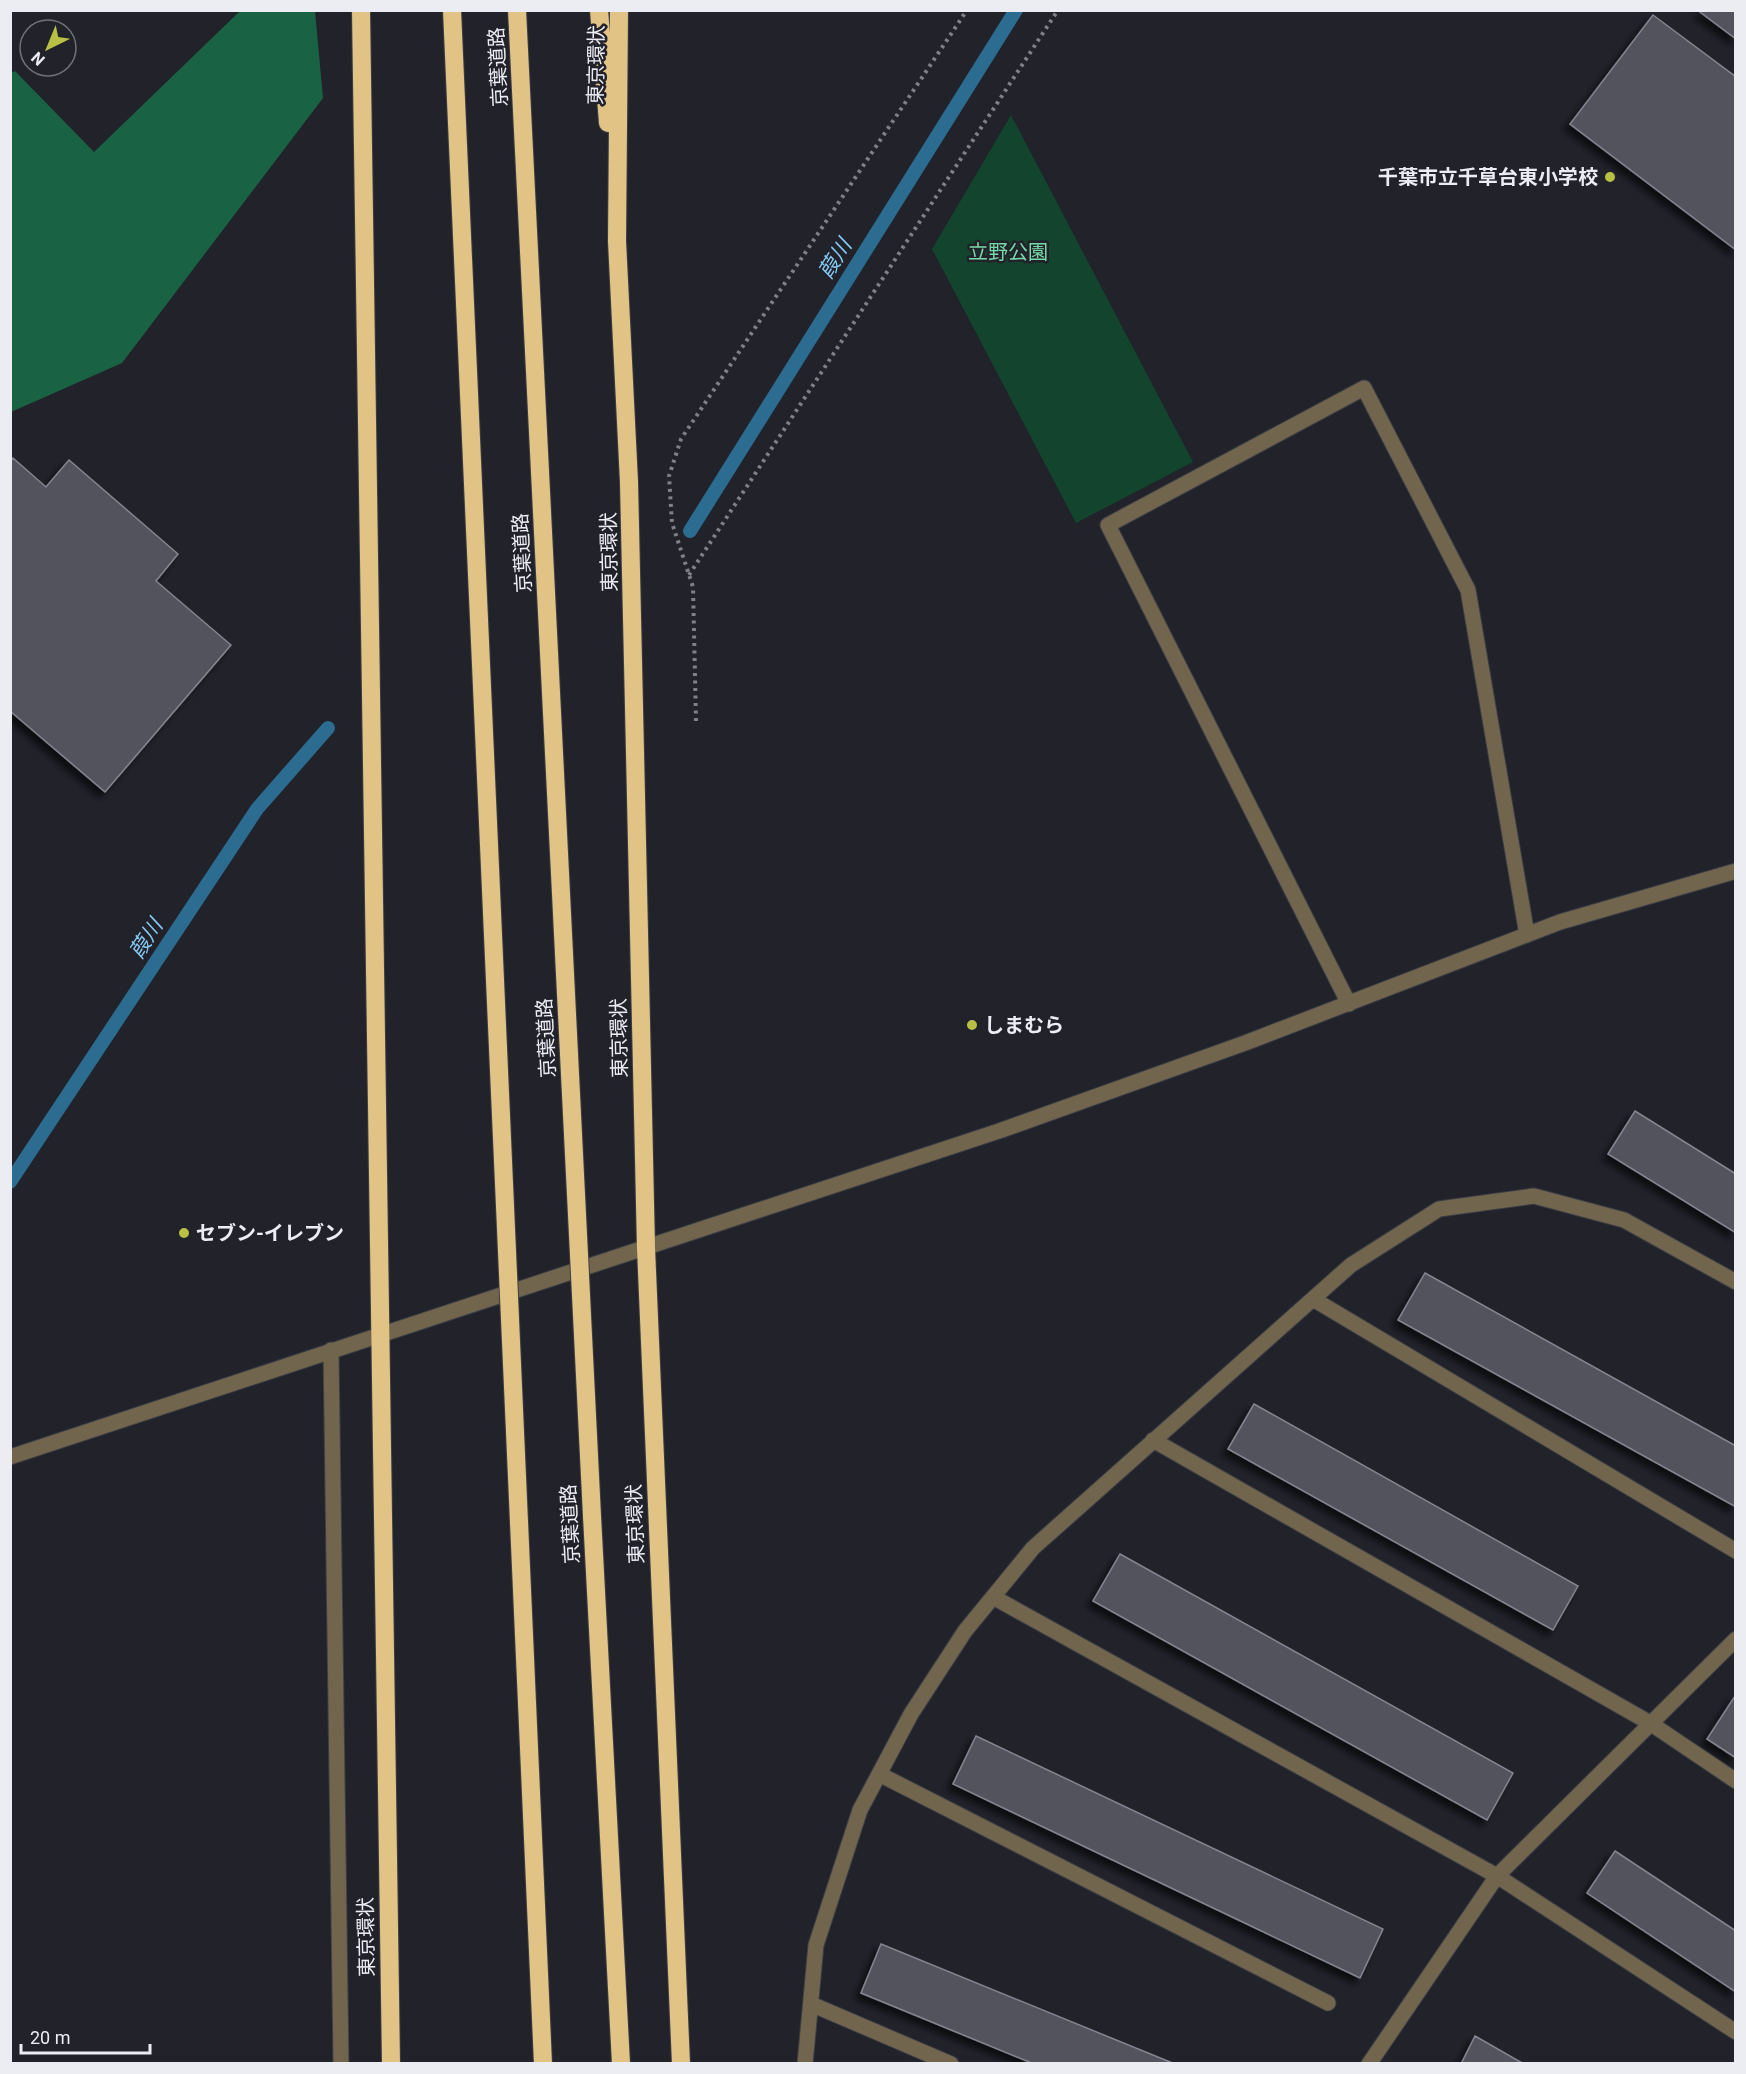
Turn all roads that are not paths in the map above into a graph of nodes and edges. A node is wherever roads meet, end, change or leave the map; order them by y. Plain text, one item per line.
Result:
1 (361, 10) edge
2 (452, 10) edge
3 (517, 10) edge
4 (599, 10) edge
5 (619, 10) edge
6 (616, 241) junction
7 (1736, 871) edge
8 (1527, 935) junction
9 (1349, 1004) junction
10 (646, 1248) junction
11 (1736, 1282) edge
12 (1313, 1299) junction
13 (379, 1334) junction
14 (332, 1350) junction
15 (1153, 1440) junction
16 (10, 1457) edge
17 (1736, 1551) edge
18 (993, 1597) junction
19 (1736, 1639) edge
20 (1650, 1723) junction
21 (879, 1774) junction
22 (1736, 1781) edge
23 (1497, 1876) junction
24 (1328, 2003) dead end
25 (811, 2004) junction
26 (1736, 2031) edge
27 (341, 2064) edge
28 (391, 2064) edge
29 (543, 2064) edge
30 (621, 2064) edge
31 (681, 2064) edge
32 (805, 2064) edge
33 (951, 2064) edge
34 (1369, 2064) edge

1 - 13 highway, 東京環状
2 - 29 highway, bridge
3 - 30 highway, 京葉道路, bridge
4 - 6 highway
5 - 6 highway, 東京環状
6 - 10 highway, 東京環状
7 - 8 street
8 - 9 street
8 - 9 street
9 - 10 street
10 - 13 street
10 - 31 highway, 東京環状
11 - 12 street
12 - 15 street
12 - 17 street
13 - 14 street
13 - 28 highway, 東京環状
14 - 16 street
14 - 27 street
15 - 18 street
15 - 20 street
18 - 21 street
18 - 23 street
19 - 20 street
20 - 22 street
20 - 23 street
21 - 24 street
21 - 25 street
23 - 26 street
23 - 34 street
25 - 32 street
25 - 33 street

